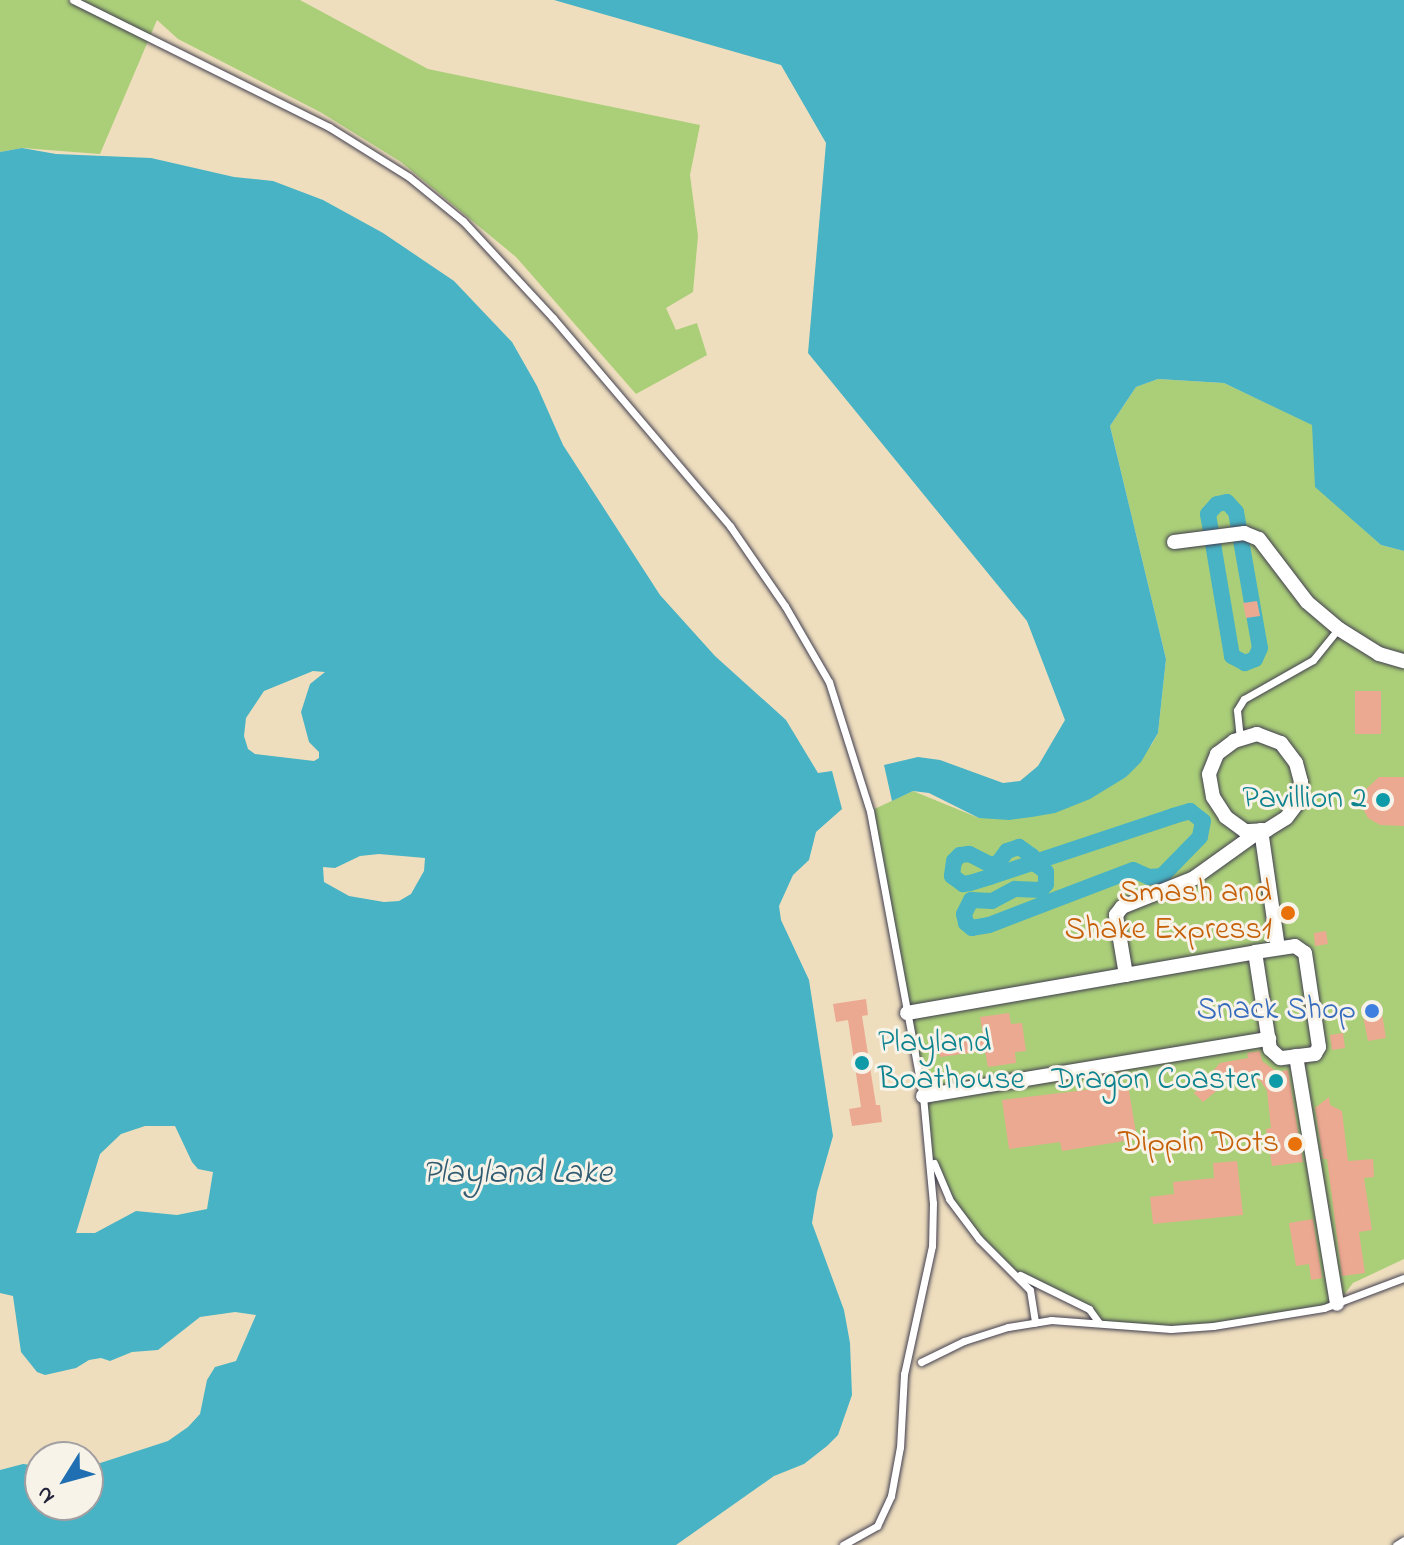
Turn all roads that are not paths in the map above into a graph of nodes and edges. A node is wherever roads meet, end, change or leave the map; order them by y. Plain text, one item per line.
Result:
1 (73, 0) edge
2 (1174, 542) dead end
3 (1339, 629) junction
4 (1404, 661) edge
5 (1240, 739) junction
6 (1261, 830) junction
7 (1278, 948) junction
8 (1255, 952) junction
9 (1126, 975) junction
10 (907, 1013) junction
11 (1269, 1039) junction
12 (1296, 1056) junction
13 (923, 1096) junction
14 (931, 1158) junction
15 (1016, 1274) junction
16 (1404, 1278) edge
17 (1337, 1304) junction
18 (1035, 1323) junction
19 (1099, 1323) junction
20 (921, 1362) dead end
21 (1404, 1540) edge
22 (843, 1545) edge
23 (1396, 1545) edge

1 - 10 lane
2 - 3 street
3 - 4 street
3 - 5 lane
5 - 6 street
5 - 6 street
6 - 7 street
6 - 9 street
7 - 8 street
7 - 12 street
8 - 9 street
8 - 11 street
9 - 10 street
10 - 13 lane
11 - 12 street
11 - 13 street
12 - 17 street
13 - 14 lane
14 - 15 lane
14 - 22 lane
15 - 18 lane
15 - 19 lane
16 - 17 lane
17 - 19 lane
18 - 19 lane
18 - 20 lane
21 - 23 lane

